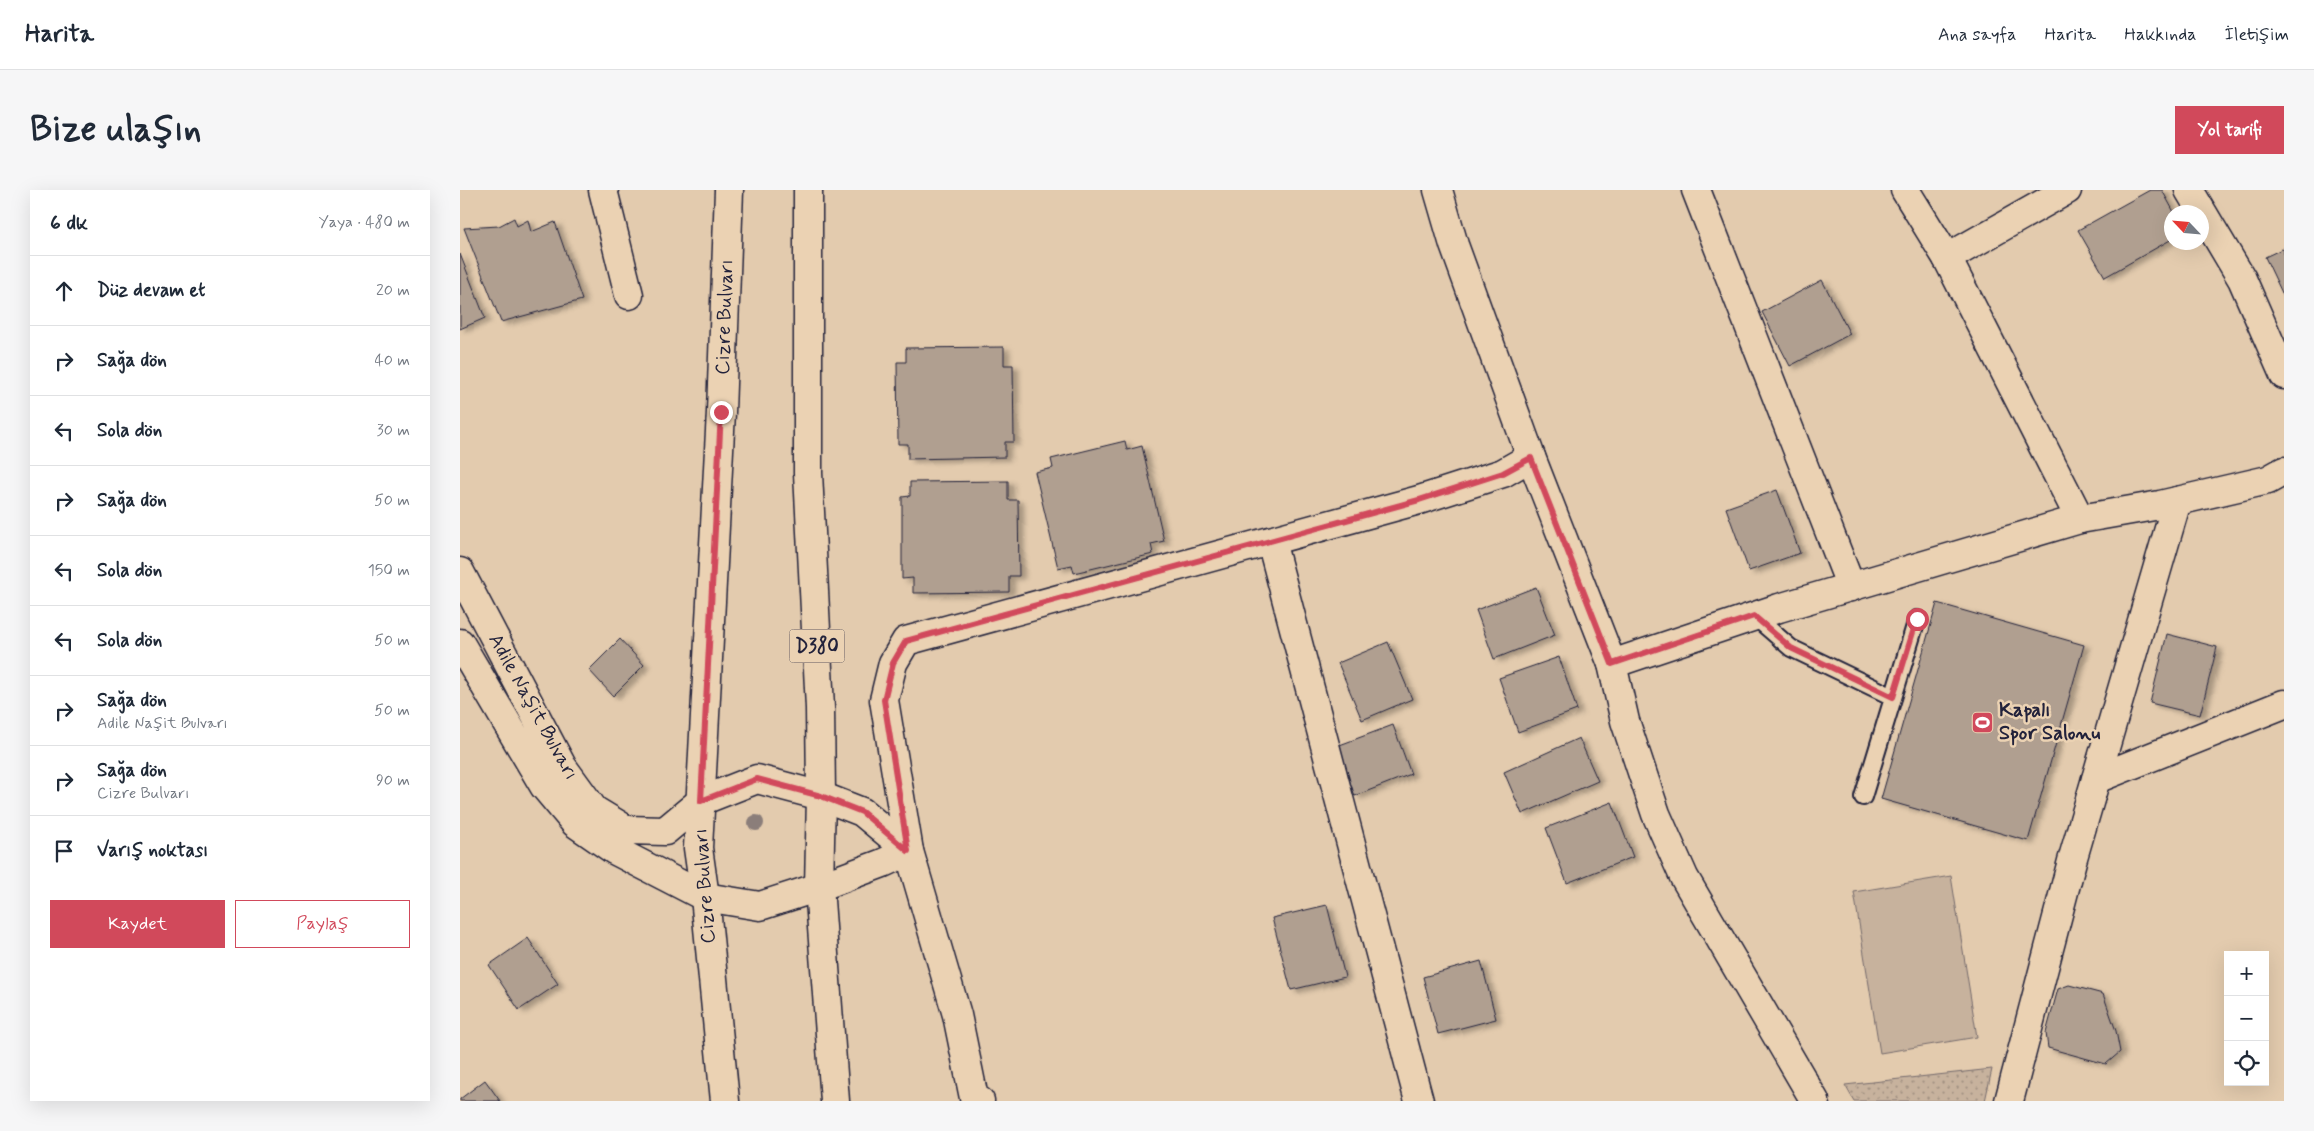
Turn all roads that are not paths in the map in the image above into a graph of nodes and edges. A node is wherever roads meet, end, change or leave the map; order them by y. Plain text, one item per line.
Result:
1 (602, 190) edge
2 (729, 190) edge
3 (808, 190) edge
4 (1438, 190) edge
5 (1696, 190) edge
6 (1905, 190) edge
7 (2067, 190) edge
8 (2189, 190) edge
9 (1948, 258) junction
10 (629, 295) dead end
11 (2284, 375) edge
12 (1531, 458) junction
13 (2284, 471) edge
14 (2177, 501) junction
15 (2080, 520) junction
16 (1271, 541) junction
17 (460, 572) edge
18 (1851, 587) junction
19 (1754, 616) junction
20 (1917, 619) dead end
21 (460, 642) edge
22 (1612, 664) junction
23 (1893, 697) junction
24 (2284, 704) edge
25 (2096, 779) junction
26 (821, 796) junction
27 (1863, 797) dead end
28 (701, 801) junction
29 (908, 851) junction
30 (819, 887) junction
31 (705, 897) junction
32 (726, 1101) edge
33 (835, 1101) edge
34 (980, 1101) edge
35 (1419, 1101) edge
36 (1815, 1101) edge
37 (2009, 1101) edge

1 - 10 street
2 - 28 street, Cizre Bulvarı
3 - 26 street, D380
4 - 12 street
5 - 18 street
6 - 9 street
7 - 9 street
8 - 11 street
9 - 15 street
12 - 16 street
12 - 22 street
13 - 14 street
14 - 15 street
14 - 25 street
15 - 18 street
16 - 29 street
16 - 35 street
17 - 28 street, Adile Naşit Bulvarı
18 - 19 street
19 - 22 street
19 - 23 lane
20 - 23 lane
21 - 31 street, Adile Naşit Bulvarı
22 - 36 street
23 - 27 lane
24 - 25 street
25 - 37 street
26 - 28 street, Adile Naşit Bulvarı
26 - 29 street, Adile Naşit Bulvarı
26 - 30 street, D380
28 - 31 street, Cizre Bulvarı
29 - 30 street, Adile Naşit Bulvarı
29 - 34 street
30 - 31 street, Adile Naşit Bulvarı
30 - 33 street, D380
31 - 32 street, Cizre Bulvarı

